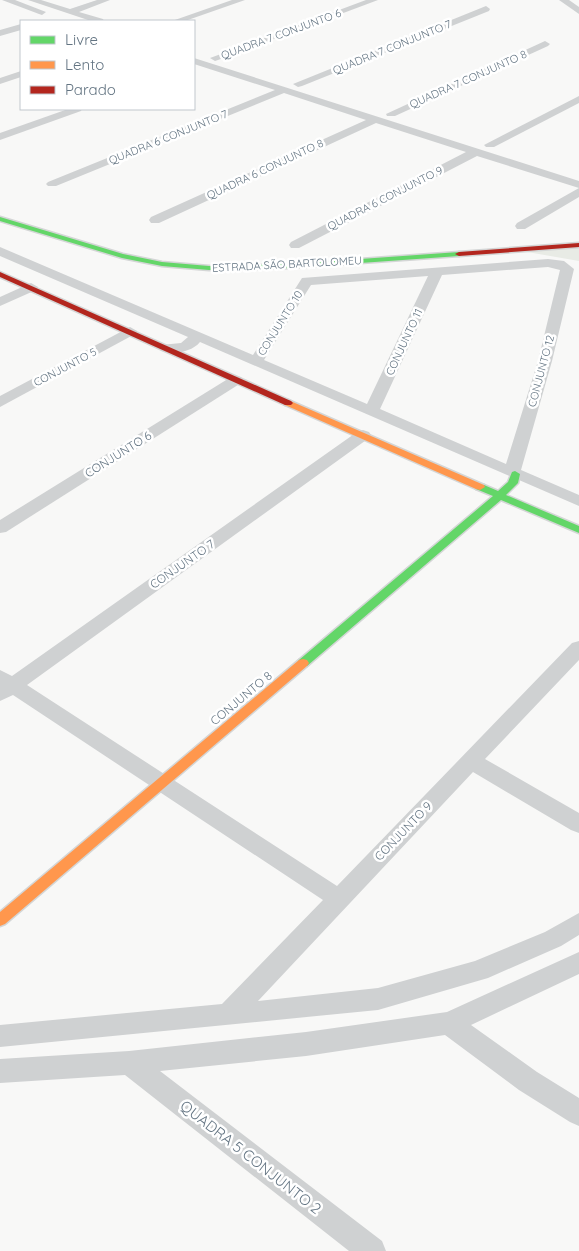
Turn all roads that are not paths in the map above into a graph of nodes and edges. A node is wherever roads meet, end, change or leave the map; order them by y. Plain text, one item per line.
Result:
1 (6, 0) edge
2 (106, 0) edge
3 (241, 0) edge
4 (374, 0) edge
5 (563, 0) edge
6 (34, 1) edge
7 (22, 6) junction
8 (486, 9) dead end
9 (579, 11) edge
10 (70, 16) edge
11 (94, 20) edge
12 (180, 20) edge
13 (20, 27) edge
14 (0, 34) edge
15 (545, 44) dead end
16 (195, 52) edge
17 (215, 58) junction
18 (196, 63) edge
19 (256, 71) junction
20 (20, 74) edge
21 (241, 76) junction
22 (0, 81) edge
23 (298, 84) junction
24 (284, 90) junction
25 (579, 99) edge
26 (347, 100) junction
27 (332, 106) junction
28 (74, 110) edge
29 (391, 114) junction
30 (376, 120) junction
31 (442, 130) junction
32 (429, 136) junction
33 (0, 137) edge
34 (490, 144) junction
35 (475, 152) junction
36 (546, 162) junction
37 (530, 170) junction
38 (579, 173) edge
39 (52, 184) dead end
40 (579, 185) edge
41 (579, 192) edge
42 (0, 219) edge
43 (155, 220) dead end
44 (521, 226) dead end
45 (295, 245) dead end
46 (579, 245) edge
47 (0, 251) edge
48 (567, 269) joint
49 (436, 273) junction
50 (0, 274) edge
51 (304, 284) joint
52 (31, 287) junction
53 (0, 302) edge
54 (130, 331) junction
55 (196, 336) junction
56 (166, 348) junction
57 (253, 360) junction
58 (217, 371) junction
59 (236, 380) junction
60 (0, 402) edge
61 (371, 412) junction
62 (363, 435) junction
63 (514, 473) junction
64 (499, 496) junction
65 (579, 501) edge
66 (554, 520) junction
67 (0, 528) edge
68 (579, 530) edge
69 (579, 648) edge
70 (4, 685) edge
71 (471, 761) junction
72 (161, 784) junction
73 (579, 824) edge
74 (338, 899) junction
75 (0, 920) edge
76 (579, 923) edge
77 (579, 962) edge
78 (228, 1015) junction
79 (449, 1023) junction
80 (0, 1036) edge
81 (129, 1062) junction
82 (0, 1071) edge
83 (579, 1114) edge
84 (372, 1251) edge

1 - 7 street
2 - 10 street
3 - 12 street
4 - 17 street, QUADRA 7 CONJUNTO 6
5 - 9 street
6 - 7 street
6 - 10 street
7 - 10 street
8 - 23 street, QUADRA 7 CONJUNTO 7
10 - 11 street
13 - 14 street
15 - 29 street, QUADRA 7 CONJUNTO 8
16 - 17 street
17 - 19 street
18 - 21 street
19 - 21 street
19 - 23 street
20 - 22 street
21 - 24 street
23 - 26 street
24 - 27 street
24 - 39 street, QUADRA 6 CONJUNTO 7
25 - 34 street
26 - 27 street
26 - 29 street
27 - 30 street
28 - 33 street
29 - 31 street
30 - 32 street
30 - 43 street, QUADRA 6 CONJUNTO 8
31 - 32 street
31 - 34 street
32 - 35 street
34 - 36 street
35 - 37 street
35 - 45 street, QUADRA 6 CONJUNTO 9
36 - 37 street
36 - 38 street
37 - 40 street
41 - 44 street
42 - 46 street, ESTRADA SÃO BARTOLOMEU
47 - 55 street
48 - 49 street
48 - 63 street, CONJUNTO 12
49 - 51 street
49 - 61 street, CONJUNTO 11
50 - 52 street
51 - 57 street, CONJUNTO 10
52 - 53 street
52 - 54 street
54 - 56 street
54 - 60 street, CONJUNTO 5
55 - 56 street
55 - 57 street
56 - 58 street
57 - 58 street
57 - 61 street
58 - 59 street
59 - 62 street
59 - 67 street, CONJUNTO 6
61 - 63 street
62 - 64 street
62 - 70 street, CONJUNTO 7
63 - 64 street, CONJUNTO 8
63 - 65 street
64 - 66 street
64 - 72 street, CONJUNTO 8
65 - 66 street
66 - 68 street
69 - 71 street, CONJUNTO 9
70 - 72 street
71 - 73 street
71 - 74 street, CONJUNTO 9
72 - 74 street
72 - 75 street, CONJUNTO 8
74 - 78 street, CONJUNTO 9
76 - 78 street
77 - 79 street
78 - 80 street
79 - 81 street
79 - 83 street
81 - 82 street
81 - 84 street, QUADRA 5 CONJUNTO 2

